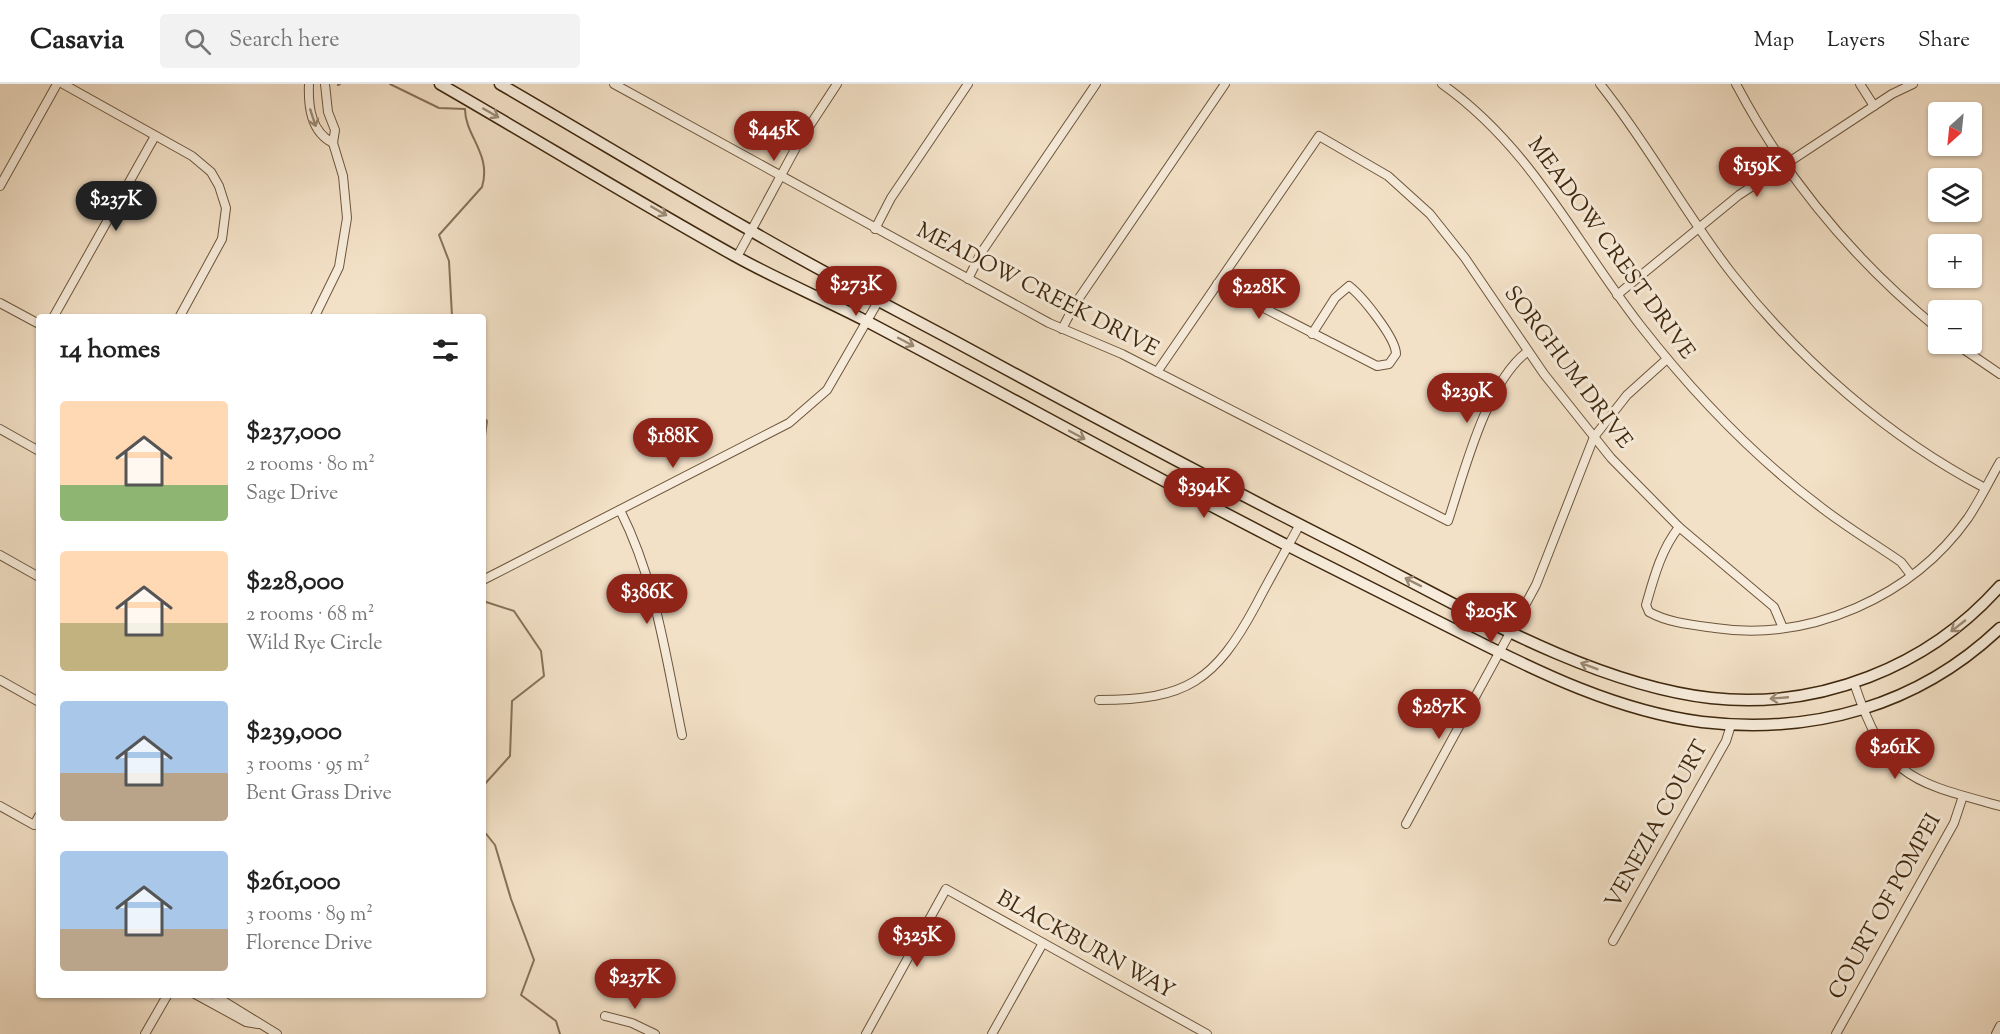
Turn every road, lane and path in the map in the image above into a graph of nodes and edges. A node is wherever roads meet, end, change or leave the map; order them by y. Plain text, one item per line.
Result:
1 (57, 84) edge
2 (63, 84) edge
3 (309, 84) edge
4 (324, 84) edge
5 (440, 84) edge
6 (500, 84) edge
7 (614, 84) edge
8 (837, 84) edge
9 (968, 84) edge
10 (1096, 84) edge
11 (1225, 84) edge
12 (1442, 84) edge
13 (1600, 84) edge
14 (1736, 84) edge
15 (1860, 84) edge
16 (1904, 84) edge
17 (1913, 84) edge
18 (1892, 94) junction
19 (1874, 106) junction
20 (155, 136) junction
21 (333, 143) junction
22 (1784, 164) junction
23 (780, 177) junction
24 (1, 181) edge
25 (1699, 226) junction
26 (875, 229) junction
27 (751, 231) junction
28 (737, 257) junction
29 (968, 279) junction
30 (1217, 284) junction
31 (1617, 295) junction
32 (879, 300) junction
33 (0, 303) edge
34 (55, 314) edge
35 (181, 314) edge
36 (316, 314) edge
37 (1928, 320) edge
38 (36, 322) edge
39 (868, 322) junction
40 (1062, 329) junction
41 (1312, 334) junction
42 (1527, 352) junction
43 (1971, 354) edge
44 (1667, 359) junction
45 (1156, 372) junction
46 (2000, 374) edge
47 (0, 429) edge
48 (1594, 437) junction
49 (36, 449) edge
50 (2000, 462) edge
51 (1985, 488) junction
52 (620, 510) junction
53 (1300, 524) junction
54 (1679, 527) junction
55 (1288, 546) junction
56 (0, 555) edge
57 (36, 575) edge
58 (1911, 575) junction
59 (486, 578) edge
60 (2000, 586) edge
61 (1783, 628) junction
62 (2000, 628) edge
63 (1512, 632) junction
64 (1501, 653) junction
65 (0, 680) edge
66 (1854, 683) junction
67 (36, 700) edge
68 (1099, 700) dead end
69 (1863, 711) junction
70 (1731, 725) junction
71 (682, 735) dead end
72 (1963, 796) junction
73 (0, 806) edge
74 (2000, 806) edge
75 (36, 821) edge
76 (1406, 824) dead end
77 (1613, 941) dead end
78 (1042, 943) junction
79 (166, 998) edge
80 (202, 998) edge
81 (219, 998) edge
82 (605, 1016) dead end
83 (258, 1024) junction
84 (2000, 1026) edge
85 (145, 1034) edge
86 (277, 1034) edge
87 (655, 1034) edge
88 (866, 1034) edge
89 (992, 1034) edge
90 (1207, 1034) edge
91 (1836, 1034) edge
92 (1996, 1034) edge

1 - 24 street
2 - 20 street
3 -> 21 street
4 - 21 street
5 -> 28 main road
6 - 27 main road
7 - 23 street, MEADOW CREEK DRIVE
8 - 23 street
9 - 26 street
10 - 29 street
11 - 40 street
12 - 31 street, MEADOW CREST DRIVE
13 - 25 street
14 - 22 street
15 - 19 street
16 - 18 street
17 - 18 street
18 - 19 street
19 - 22 street
20 - 34 street
20 - 35 street
21 - 36 street
22 - 25 street
22 - 37 street
23 - 26 street, MEADOW CREEK DRIVE
23 - 27 street
25 - 31 street
25 - 51 street
26 - 29 street, MEADOW CREEK DRIVE
27 - 28 street
27 - 32 main road
28 - 39 main road
29 - 40 street, MEADOW CREEK DRIVE
30 - 41 street
30 - 42 street, SORGHUM DRIVE
30 - 45 street
31 - 44 street, MEADOW CREST DRIVE
32 - 39 street
32 - 53 main road
33 - 38 street
39 - 52 street
39 -> 55 main road
40 - 45 street, MEADOW CREEK DRIVE
41 - 41 street
42 - 45 street, MEADOW CREEK DRIVE
42 - 48 street, SORGHUM DRIVE
43 - 46 street
44 - 48 street
44 - 58 street, MEADOW CREST DRIVE
47 - 49 street
48 - 54 street, SORGHUM DRIVE
48 - 63 street
50 - 51 street
51 - 58 street
52 - 59 street
52 - 71 street
53 - 55 street
63 -> 53 main road
54 - 61 street, SORGHUM DRIVE
54 - 61 street
55 - 64 main road
55 - 68 street
56 - 57 street
58 - 61 street
60 -> 66 main road
62 - 69 main road
63 - 64 street
66 -> 63 main road
64 - 70 main road
64 - 76 street
65 - 67 street
66 - 69 street
69 - 70 main road
69 - 72 street
70 - 77 street, VENEZIA COURT
72 - 74 street
72 - 91 street, COURT OF POMPEI
73 - 75 street
78 - 88 street, BLACKBURN WAY
78 - 89 street
78 - 90 street, BLACKBURN WAY
79 - 85 street
80 - 83 street
81 - 83 street
82 - 87 street
83 - 86 street
84 - 92 street

